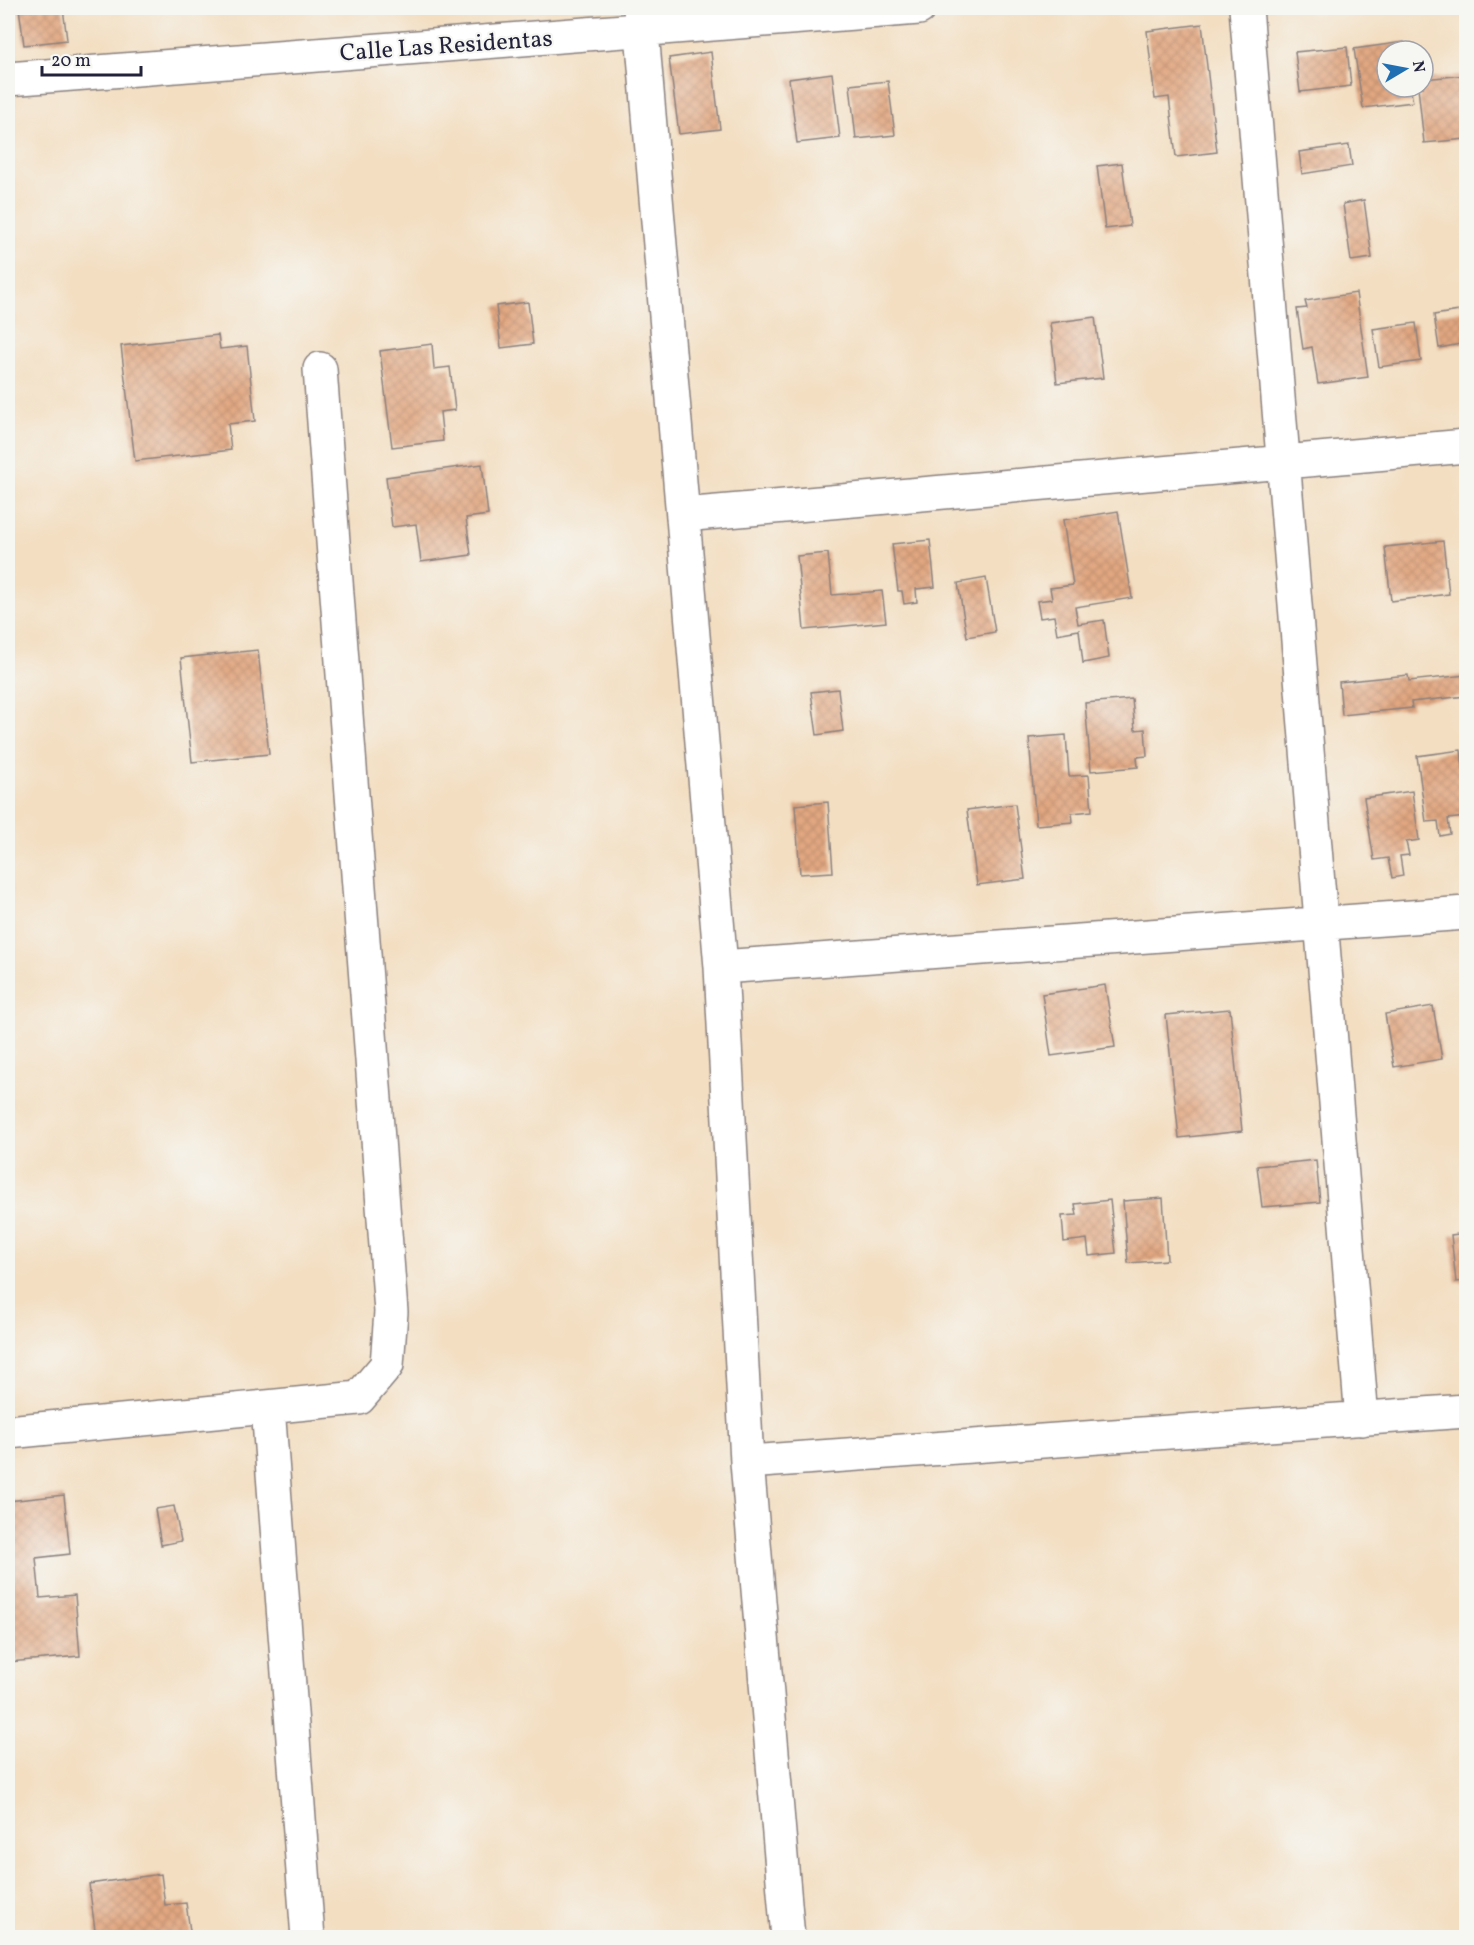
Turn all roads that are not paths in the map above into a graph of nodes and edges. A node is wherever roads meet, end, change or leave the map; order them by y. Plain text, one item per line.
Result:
1 (920, 8) edge
2 (1246, 8) edge
3 (641, 18) edge
4 (8, 79) edge
5 (320, 369) dead end
6 (1467, 446) edge
7 (1283, 462) junction
8 (683, 515) junction
9 (1467, 913) edge
10 (1321, 924) junction
11 (721, 967) junction
12 (268, 1407) junction
13 (1467, 1411) edge
14 (1362, 1419) junction
15 (8, 1432) edge
16 (747, 1462) junction
17 (308, 1938) edge
18 (788, 1938) edge

1 - 3 street, Calle Las Residentas
2 - 7 street
3 - 4 street, Calle Las Residentas
3 - 8 street
5 - 12 street
6 - 7 street
7 - 8 street
7 - 10 street
8 - 11 street
9 - 10 street
10 - 11 street
10 - 14 street
11 - 16 street
12 - 15 street
12 - 17 street
13 - 14 street
14 - 16 street
16 - 18 street

